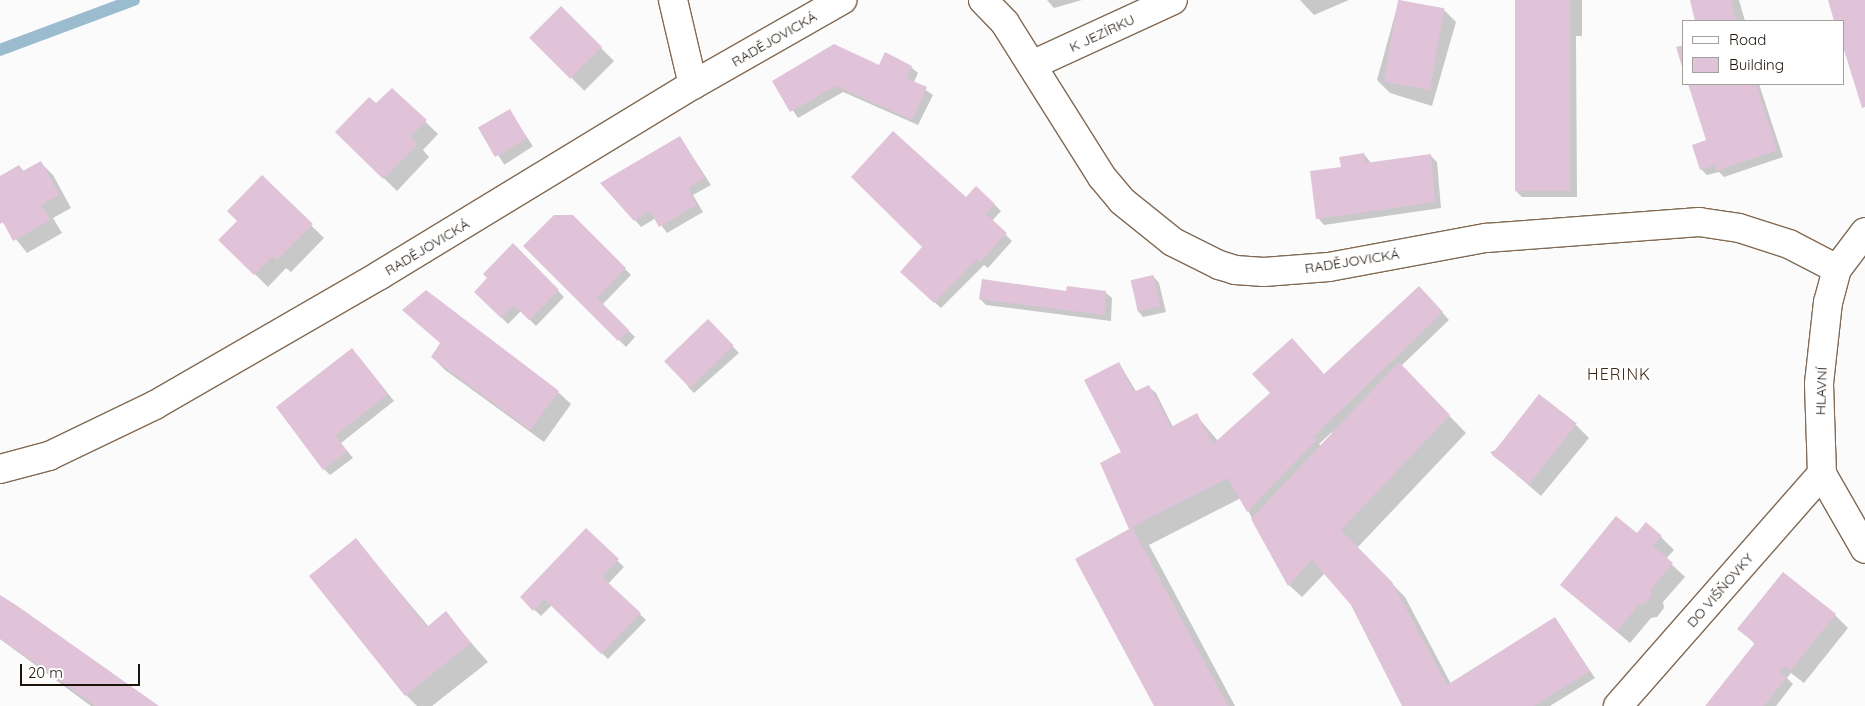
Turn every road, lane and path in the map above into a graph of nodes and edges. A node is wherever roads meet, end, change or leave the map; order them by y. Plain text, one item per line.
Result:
1 (674, 0) edge
2 (842, 0) edge
3 (983, 0) edge
4 (1173, 0) edge
5 (1032, 65) junction
6 (693, 85) junction
7 (1865, 232) edge
8 (1837, 269) junction
9 (0, 469) edge
10 (1822, 474) junction
11 (1865, 549) edge
12 (1618, 706) edge

1 - 6 street
2 - 6 street, RADĚJOVICKÁ
3 - 5 street, RADĚJOVICKÁ
4 - 5 street, K JEZÍRKU
5 - 8 street, RADĚJOVICKÁ
6 - 9 street, RADĚJOVICKÁ
7 - 8 street, HLAVNÍ
8 - 10 street, HLAVNÍ
10 - 11 street, HLAVNÍ
10 - 12 street, DO VIŠŇOVKY

